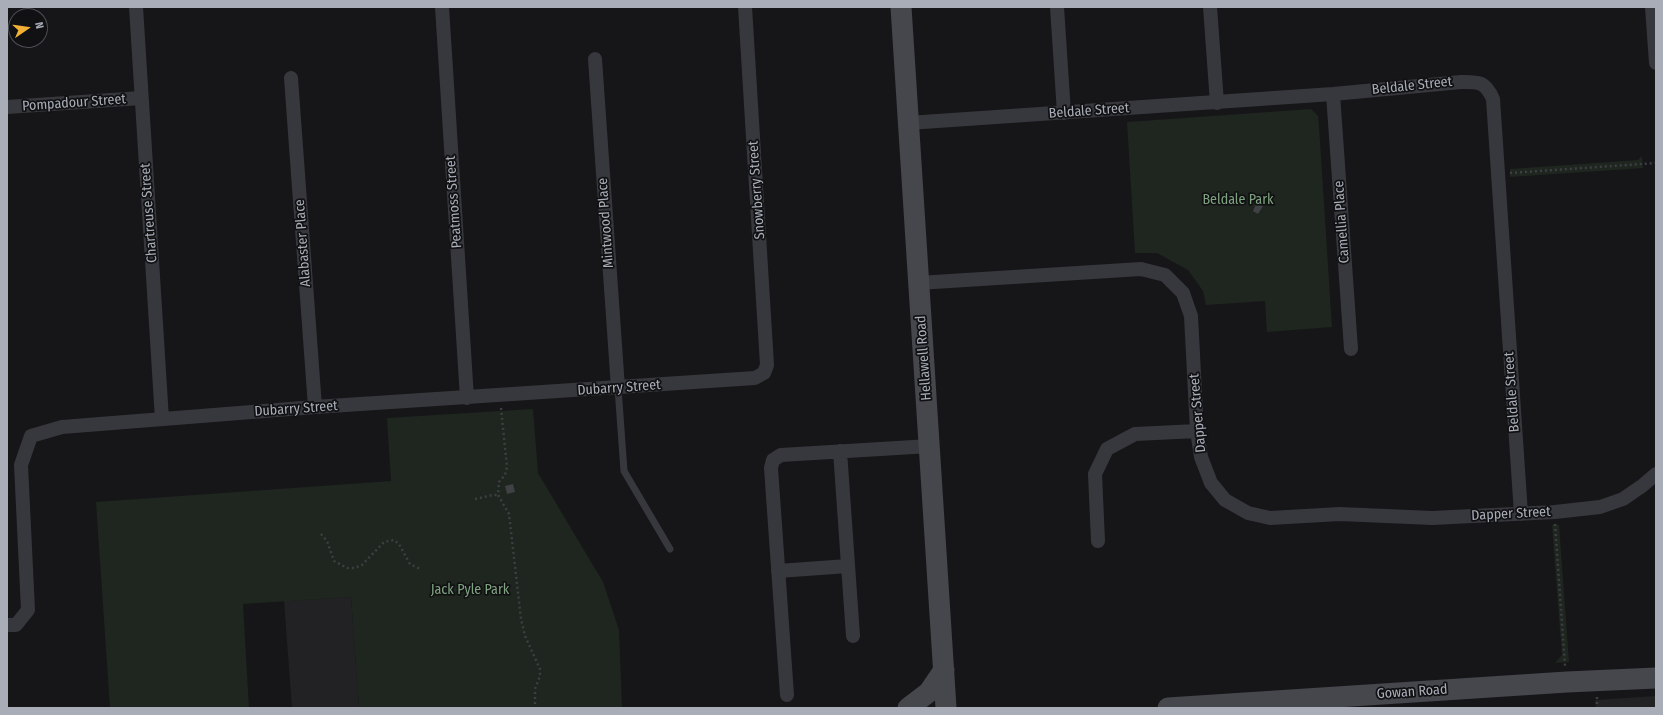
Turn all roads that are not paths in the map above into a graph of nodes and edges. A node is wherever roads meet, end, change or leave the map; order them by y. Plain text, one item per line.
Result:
1 (136, 7) edge
2 (442, 7) edge
3 (745, 7) edge
4 (901, 7) edge
5 (1057, 7) edge
6 (1210, 7) edge
7 (1652, 7) edge
8 (595, 59) dead end
9 (1656, 63) edge
10 (291, 78) dead end
11 (1333, 94) junction
12 (141, 98) junction
13 (1217, 103) junction
14 (7, 107) edge
15 (1064, 113) junction
16 (908, 123) junction
17 (918, 283) junction
18 (1351, 349) dead end
19 (764, 373) joint
20 (618, 388) junction
21 (467, 398) junction
22 (315, 407) junction
23 (162, 419) junction
24 (1197, 431) junction
25 (930, 446) junction
26 (840, 451) junction
27 (1656, 474) edge
28 (1521, 514) junction
29 (1098, 541) dead end
30 (670, 549) dead end
31 (848, 566) junction
32 (778, 571) junction
33 (7, 625) edge
34 (853, 636) dead end
35 (944, 670) junction
36 (1656, 678) edge
37 (787, 695) dead end
38 (908, 708) edge
39 (946, 708) edge
40 (1168, 708) edge

1 - 12 street, Chartreuse Street
2 - 21 street, Peatmoss Street
3 - 19 street, Snowberry Street
4 - 16 street, Hellawell Road
5 - 15 street
6 - 13 street
7 - 9 street
8 - 20 street, Mintwood Place
10 - 22 street, Alabaster Place
11 - 13 street, Beldale Street
11 - 18 street, Camellia Place
11 - 28 street, Beldale Street
12 - 14 street, Pompadour Street
12 - 23 street, Chartreuse Street
13 - 15 street, Beldale Street
15 - 16 street, Beldale Street
16 - 17 street, Hellawell Road
17 - 24 street, Dapper Street
17 - 25 street, Hellawell Road
19 - 20 street, Dubarry Street
20 - 21 street, Dubarry Street
20 - 30 lane
21 - 22 street, Dubarry Street
22 - 23 street, Dubarry Street
23 - 33 street, Dubarry Street
24 - 28 street, Dapper Street
24 - 29 street
25 - 26 street
25 - 35 street, Hellawell Road
26 - 31 street
26 - 32 street
27 - 28 street, Dapper Street
31 - 32 street
31 - 34 street
32 - 37 street
35 - 38 street
35 - 39 street, Hellawell Road
36 - 40 street, Gowan Road

